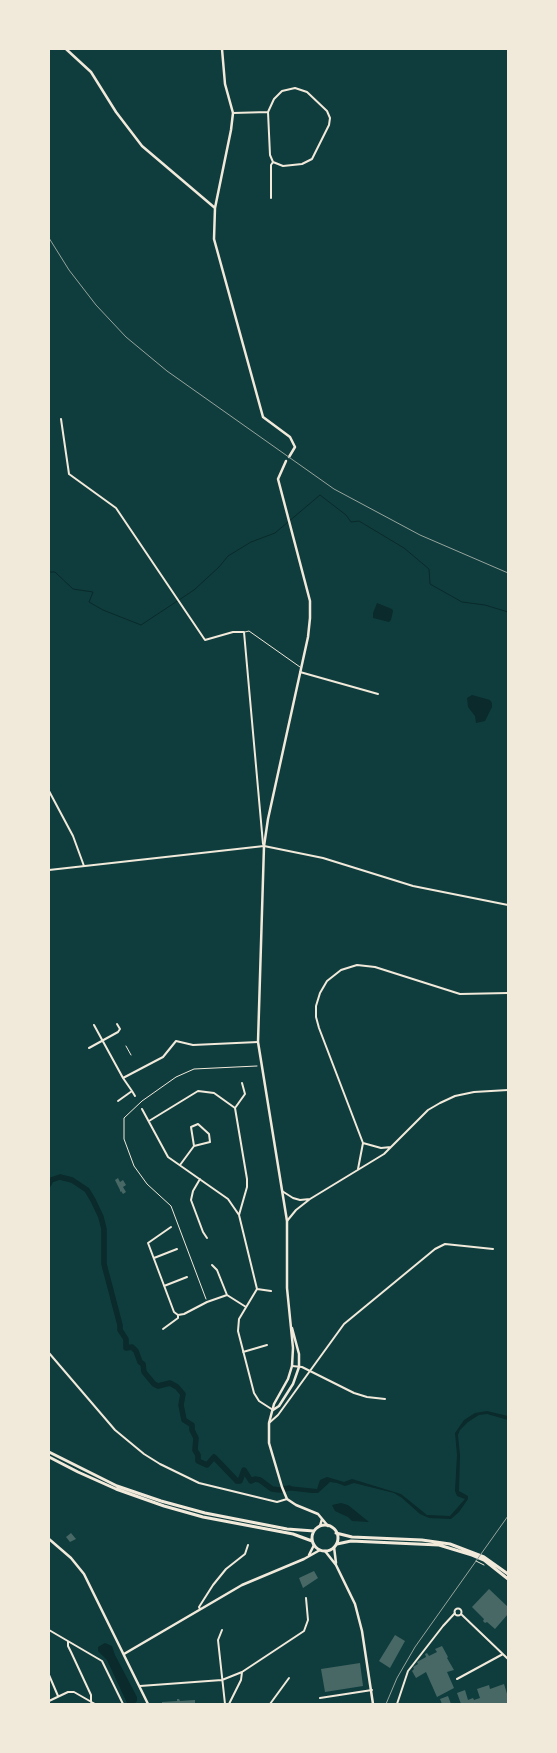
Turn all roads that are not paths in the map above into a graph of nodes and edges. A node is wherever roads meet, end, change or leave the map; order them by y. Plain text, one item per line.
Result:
1 (66, 49) edge
2 (222, 49) edge
3 (268, 112) junction
4 (232, 113) junction
5 (273, 162) junction
6 (271, 198) dead end
7 (215, 208) junction
8 (61, 419) dead end
9 (289, 456) dead end
10 (286, 461) dead end
11 (244, 632) junction
12 (300, 667) junction
13 (300, 672) junction
14 (378, 694) dead end
15 (49, 791) edge
16 (264, 846) junction
17 (84, 866) junction
18 (49, 870) edge
19 (508, 904) edge
20 (508, 993) edge
21 (117, 1024) dead end
22 (94, 1025) dead end
23 (103, 1040) junction
24 (258, 1042) junction
25 (89, 1048) dead end
26 (123, 1078) junction
27 (242, 1083) dead end
28 (508, 1090) edge
29 (132, 1092) junction
30 (136, 1096) dead end
31 (118, 1101) dead end
32 (235, 1108) junction
33 (142, 1109) dead end
34 (149, 1121) junction
35 (363, 1143) junction
36 (194, 1146) junction
37 (390, 1147) junction
38 (180, 1166) junction
39 (357, 1170) junction
40 (200, 1179) junction
41 (282, 1191) junction
42 (310, 1199) junction
43 (239, 1215) junction
44 (287, 1221) junction
45 (171, 1227) dead end
46 (207, 1238) dead end
47 (177, 1249) dead end
48 (493, 1249) dead end
49 (154, 1258) junction
50 (212, 1264) dead end
51 (187, 1277) dead end
52 (164, 1286) junction
53 (257, 1289) junction
54 (271, 1291) dead end
55 (227, 1295) junction
56 (246, 1307) junction
57 (178, 1315) junction
58 (291, 1322) junction
59 (163, 1328) dead end
60 (267, 1346) dead end
61 (243, 1352) junction
62 (49, 1353) edge
63 (292, 1366) junction
64 (299, 1367) junction
65 (309, 1371) junction
66 (385, 1399) dead end
67 (273, 1410) junction
68 (269, 1423) junction
69 (49, 1452) edge
70 (49, 1457) edge
71 (288, 1499) junction
72 (322, 1519) junction
73 (320, 1526) junction
74 (328, 1526) junction
75 (314, 1531) junction
76 (336, 1533) junction
77 (49, 1539) edge
78 (313, 1543) junction
79 (248, 1545) dead end
80 (335, 1545) junction
81 (323, 1551) junction
82 (306, 1558) junction
83 (336, 1565) junction
84 (508, 1574) edge
85 (508, 1579) edge
86 (205, 1598) junction
87 (306, 1598) dead end
88 (207, 1606) junction
89 (200, 1610) junction
90 (455, 1613) junction
91 (461, 1614) junction
92 (49, 1630) edge
93 (222, 1630) dead end
94 (68, 1642) junction
95 (124, 1654) junction
96 (503, 1654) junction
97 (508, 1659) edge
98 (242, 1672) junction
99 (49, 1675) edge
100 (289, 1678) dead end
101 (456, 1679) dead end
102 (222, 1680) junction
103 (140, 1686) junction
104 (372, 1690) junction
105 (58, 1696) junction
106 (320, 1698) dead end
107 (49, 1701) edge
108 (91, 1702) junction
109 (94, 1704) edge
110 (123, 1704) edge
111 (148, 1704) edge
112 (225, 1704) edge
113 (229, 1704) edge
114 (270, 1704) edge
115 (373, 1704) edge
116 (397, 1704) edge

1 - 7 street
2 - 4 street
3 - 4 street
3 - 5 street
3 - 5 street
4 - 7 street
5 - 6 street
7 - 9 street
8 - 11 street
10 - 12 street
11 - 12 lane
11 - 16 street
12 - 13 street
13 - 14 street
13 - 16 street
15 - 17 street
16 - 17 street
16 - 19 street
16 - 24 street
17 - 18 street
20 - 35 street
21 - 23 street
22 - 23 street
23 - 25 street
23 - 26 street
24 - 26 street
24 - 41 street
26 - 29 street
27 - 32 street
28 - 37 street
29 - 30 street
29 - 31 street
32 - 34 street
32 - 43 street
33 - 34 street
34 - 38 street
35 - 37 street
35 - 39 street
36 - 36 street
36 - 38 street
37 - 39 street
38 - 40 street
39 - 42 street
40 - 43 street
40 - 46 street
41 - 42 street
41 - 44 street
42 - 44 street
43 - 53 street
44 - 58 street
45 - 49 street
47 - 49 street
48 - 65 street
49 - 52 street
50 - 55 street
51 - 52 street
52 - 57 street
53 - 54 street
53 - 56 street
55 - 56 street
55 - 57 street
56 - 61 street
57 - 59 street
58 - 63 street
58 - 64 street
60 - 61 street
61 - 67 street
62 - 71 street
63 - 64 street
63 - 67 street
64 - 65 street
64 - 67 street
65 - 66 street
65 - 68 street
67 - 68 street
68 - 71 street
69 - 75 main road
70 - 78 main road
71 - 72 street
72 - 73 street
72 - 74 street
73 - 74 main road
73 - 75 main road
74 - 76 main road
75 - 78 main road
76 - 80 main road
76 - 84 main road
77 - 95 street
78 - 81 main road
78 - 82 street
79 - 86 street
80 - 81 main road
80 - 83 street
80 - 85 main road
81 - 82 street
81 - 83 street
82 - 88 street
83 - 104 street
86 - 88 street
86 - 89 street
87 - 98 street
88 - 89 street
89 - 95 street
90 - 91 street
90 - 91 street
90 - 116 street
91 - 96 street
92 - 94 street
93 - 102 street
94 - 108 street
94 - 110 street
95 - 103 street
96 - 97 street
96 - 101 street
98 - 102 street
98 - 113 street
99 - 105 street
100 - 114 street
102 - 103 street
102 - 112 street
103 - 111 street
104 - 106 street
104 - 115 street
105 - 107 street
105 - 108 street
108 - 109 street

